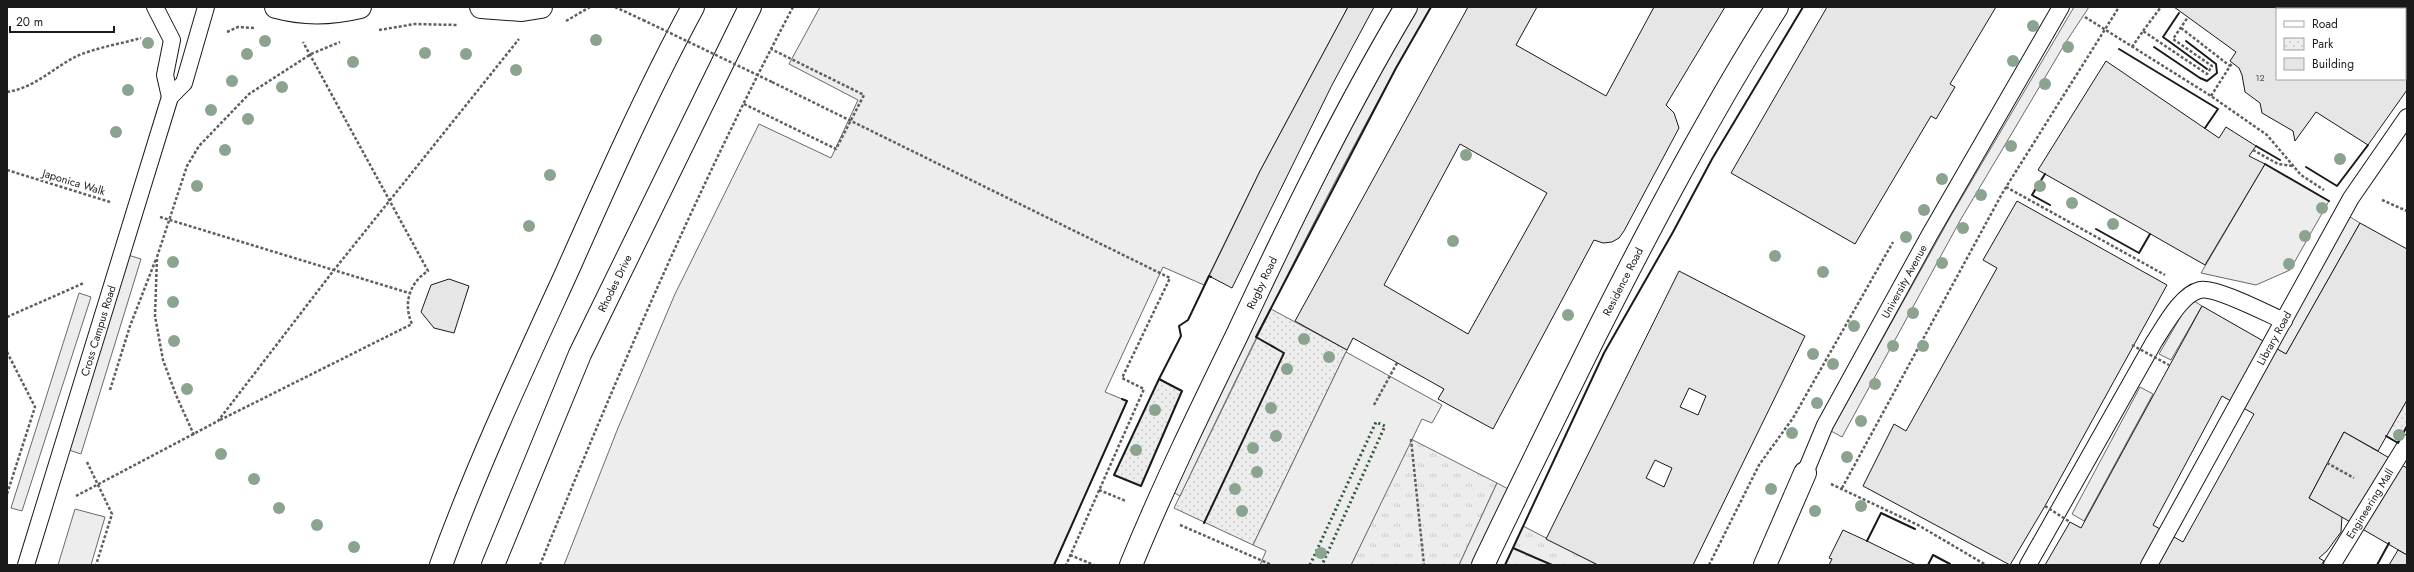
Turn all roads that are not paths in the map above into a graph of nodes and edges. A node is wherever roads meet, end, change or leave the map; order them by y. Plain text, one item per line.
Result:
1 (154, 7) edge
2 (206, 7) edge
3 (276, 7) edge
4 (360, 7) edge
5 (481, 7) edge
6 (541, 7) edge
7 (692, 7) edge
8 (750, 7) edge
9 (1406, 7) edge
10 (1777, 7) edge
11 (2061, 7) edge
12 (170, 97) junction
13 (2407, 117) edge
14 (2284, 321) junction
15 (2407, 443) edge
16 (1805, 474) joint
17 (26, 565) edge
18 (441, 565) edge
19 (493, 565) edge
20 (1131, 565) edge
21 (1483, 565) edge
22 (1765, 565) edge
23 (2028, 565) edge
24 (2149, 565) edge
25 (2332, 565) edge

1 - 12 lane
2 - 12 lane, Cross Campus Road
3 - 4 main road
5 - 6 main road
7 - 18 main road
8 - 19 main road, Rhodes Drive
9 - 20 main road, Rugby Road
10 - 21 main road, Residence Road
11 - 16 lane, University Avenue
12 - 17 lane, Cross Campus Road
13 - 14 lane, Library Road
14 - 23 lane
14 - 24 lane, Library Road
15 - 25 lane, Engineering Mall
16 - 22 main road, University Avenue

